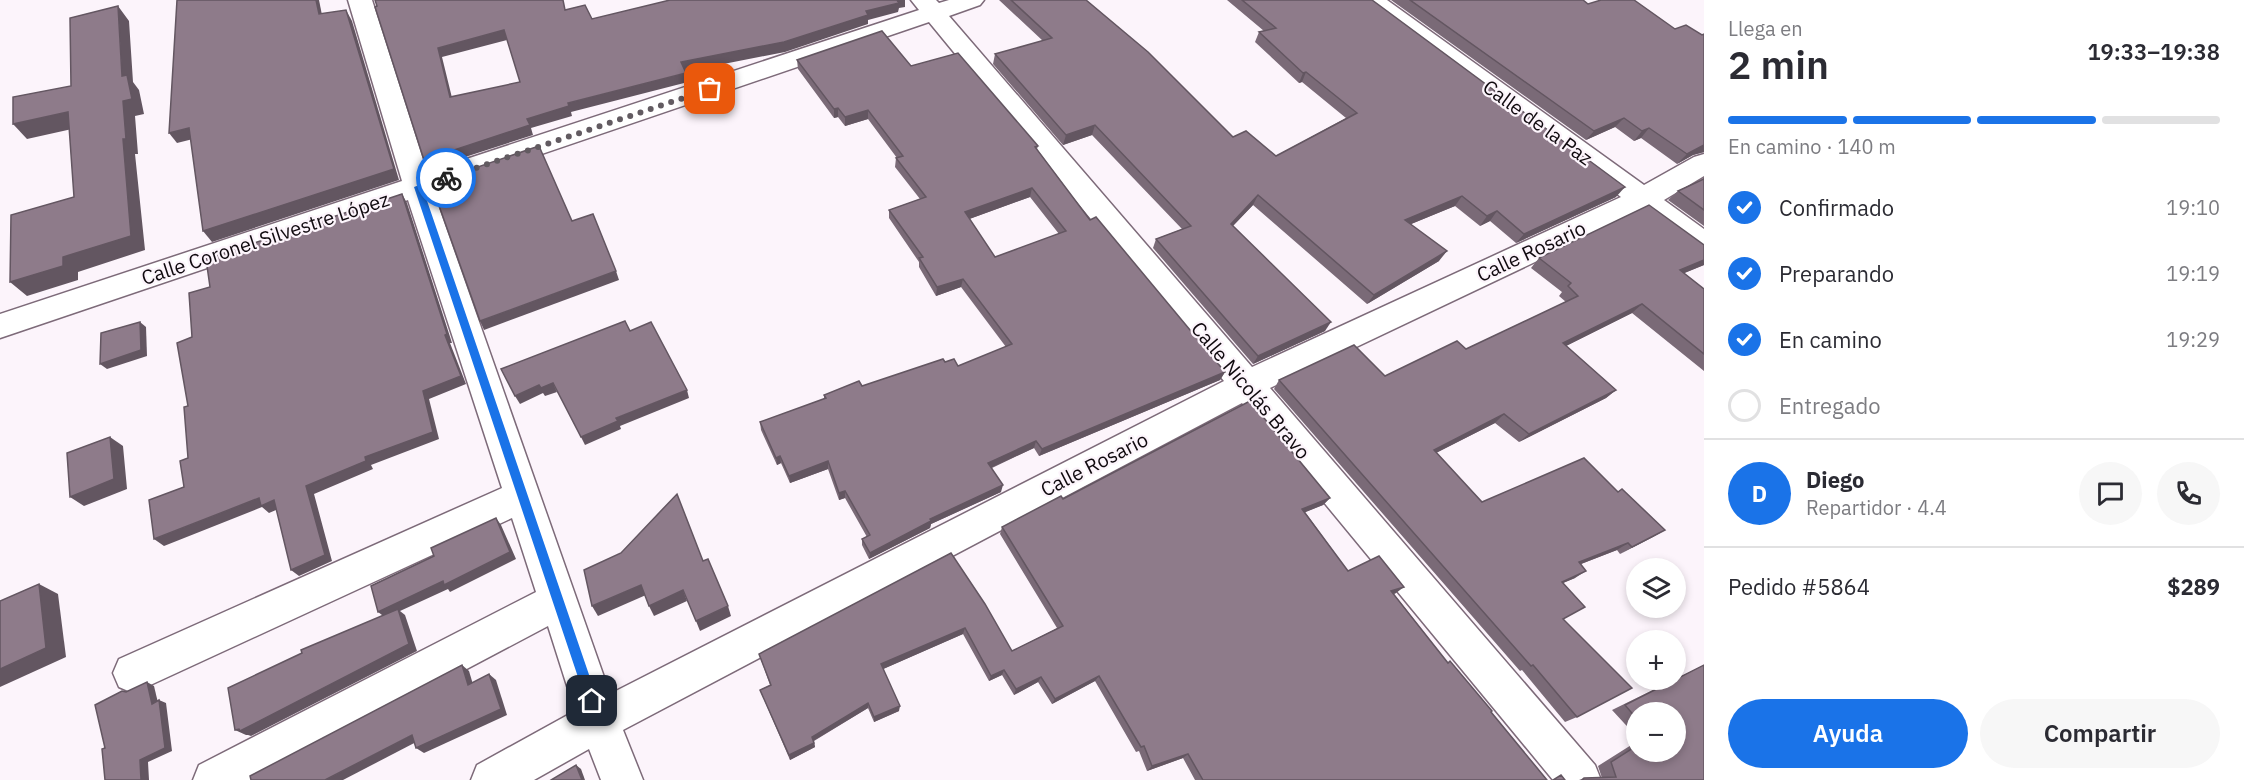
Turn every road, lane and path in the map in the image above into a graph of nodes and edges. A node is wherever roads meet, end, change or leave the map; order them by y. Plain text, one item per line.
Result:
1 (360, 0) edge
2 (972, 0) edge
3 (1372, 0) edge
4 (929, 6) edge
5 (1704, 164) edge
6 (418, 187) junction
7 (1642, 199) junction
8 (1704, 244) edge
9 (0, 326) edge
10 (1246, 385) junction
11 (522, 496) junction
12 (558, 601) junction
13 (133, 673) dead end
14 (599, 721) junction
15 (214, 780) edge
16 (492, 780) edge
17 (622, 780) edge
18 (1580, 780) edge

1 - 6 street
2 - 4 street, Calle Coronel Silvestre López
3 - 7 street, Calle de la Paz
4 - 6 street, Calle Coronel Silvestre López
4 - 10 street, Calle Nicolás Bravo
5 - 7 street, Calle Rosario
6 - 9 street, Calle Coronel Silvestre López
6 - 11 street
7 - 8 street, Calle de la Paz
7 - 10 street, Calle Rosario
10 - 14 street, Calle Rosario
10 - 18 street, Calle Nicolás Bravo
11 - 12 street
11 - 13 street
12 - 14 street
12 - 15 street
14 - 16 street, Calle Rosario
14 - 17 street

